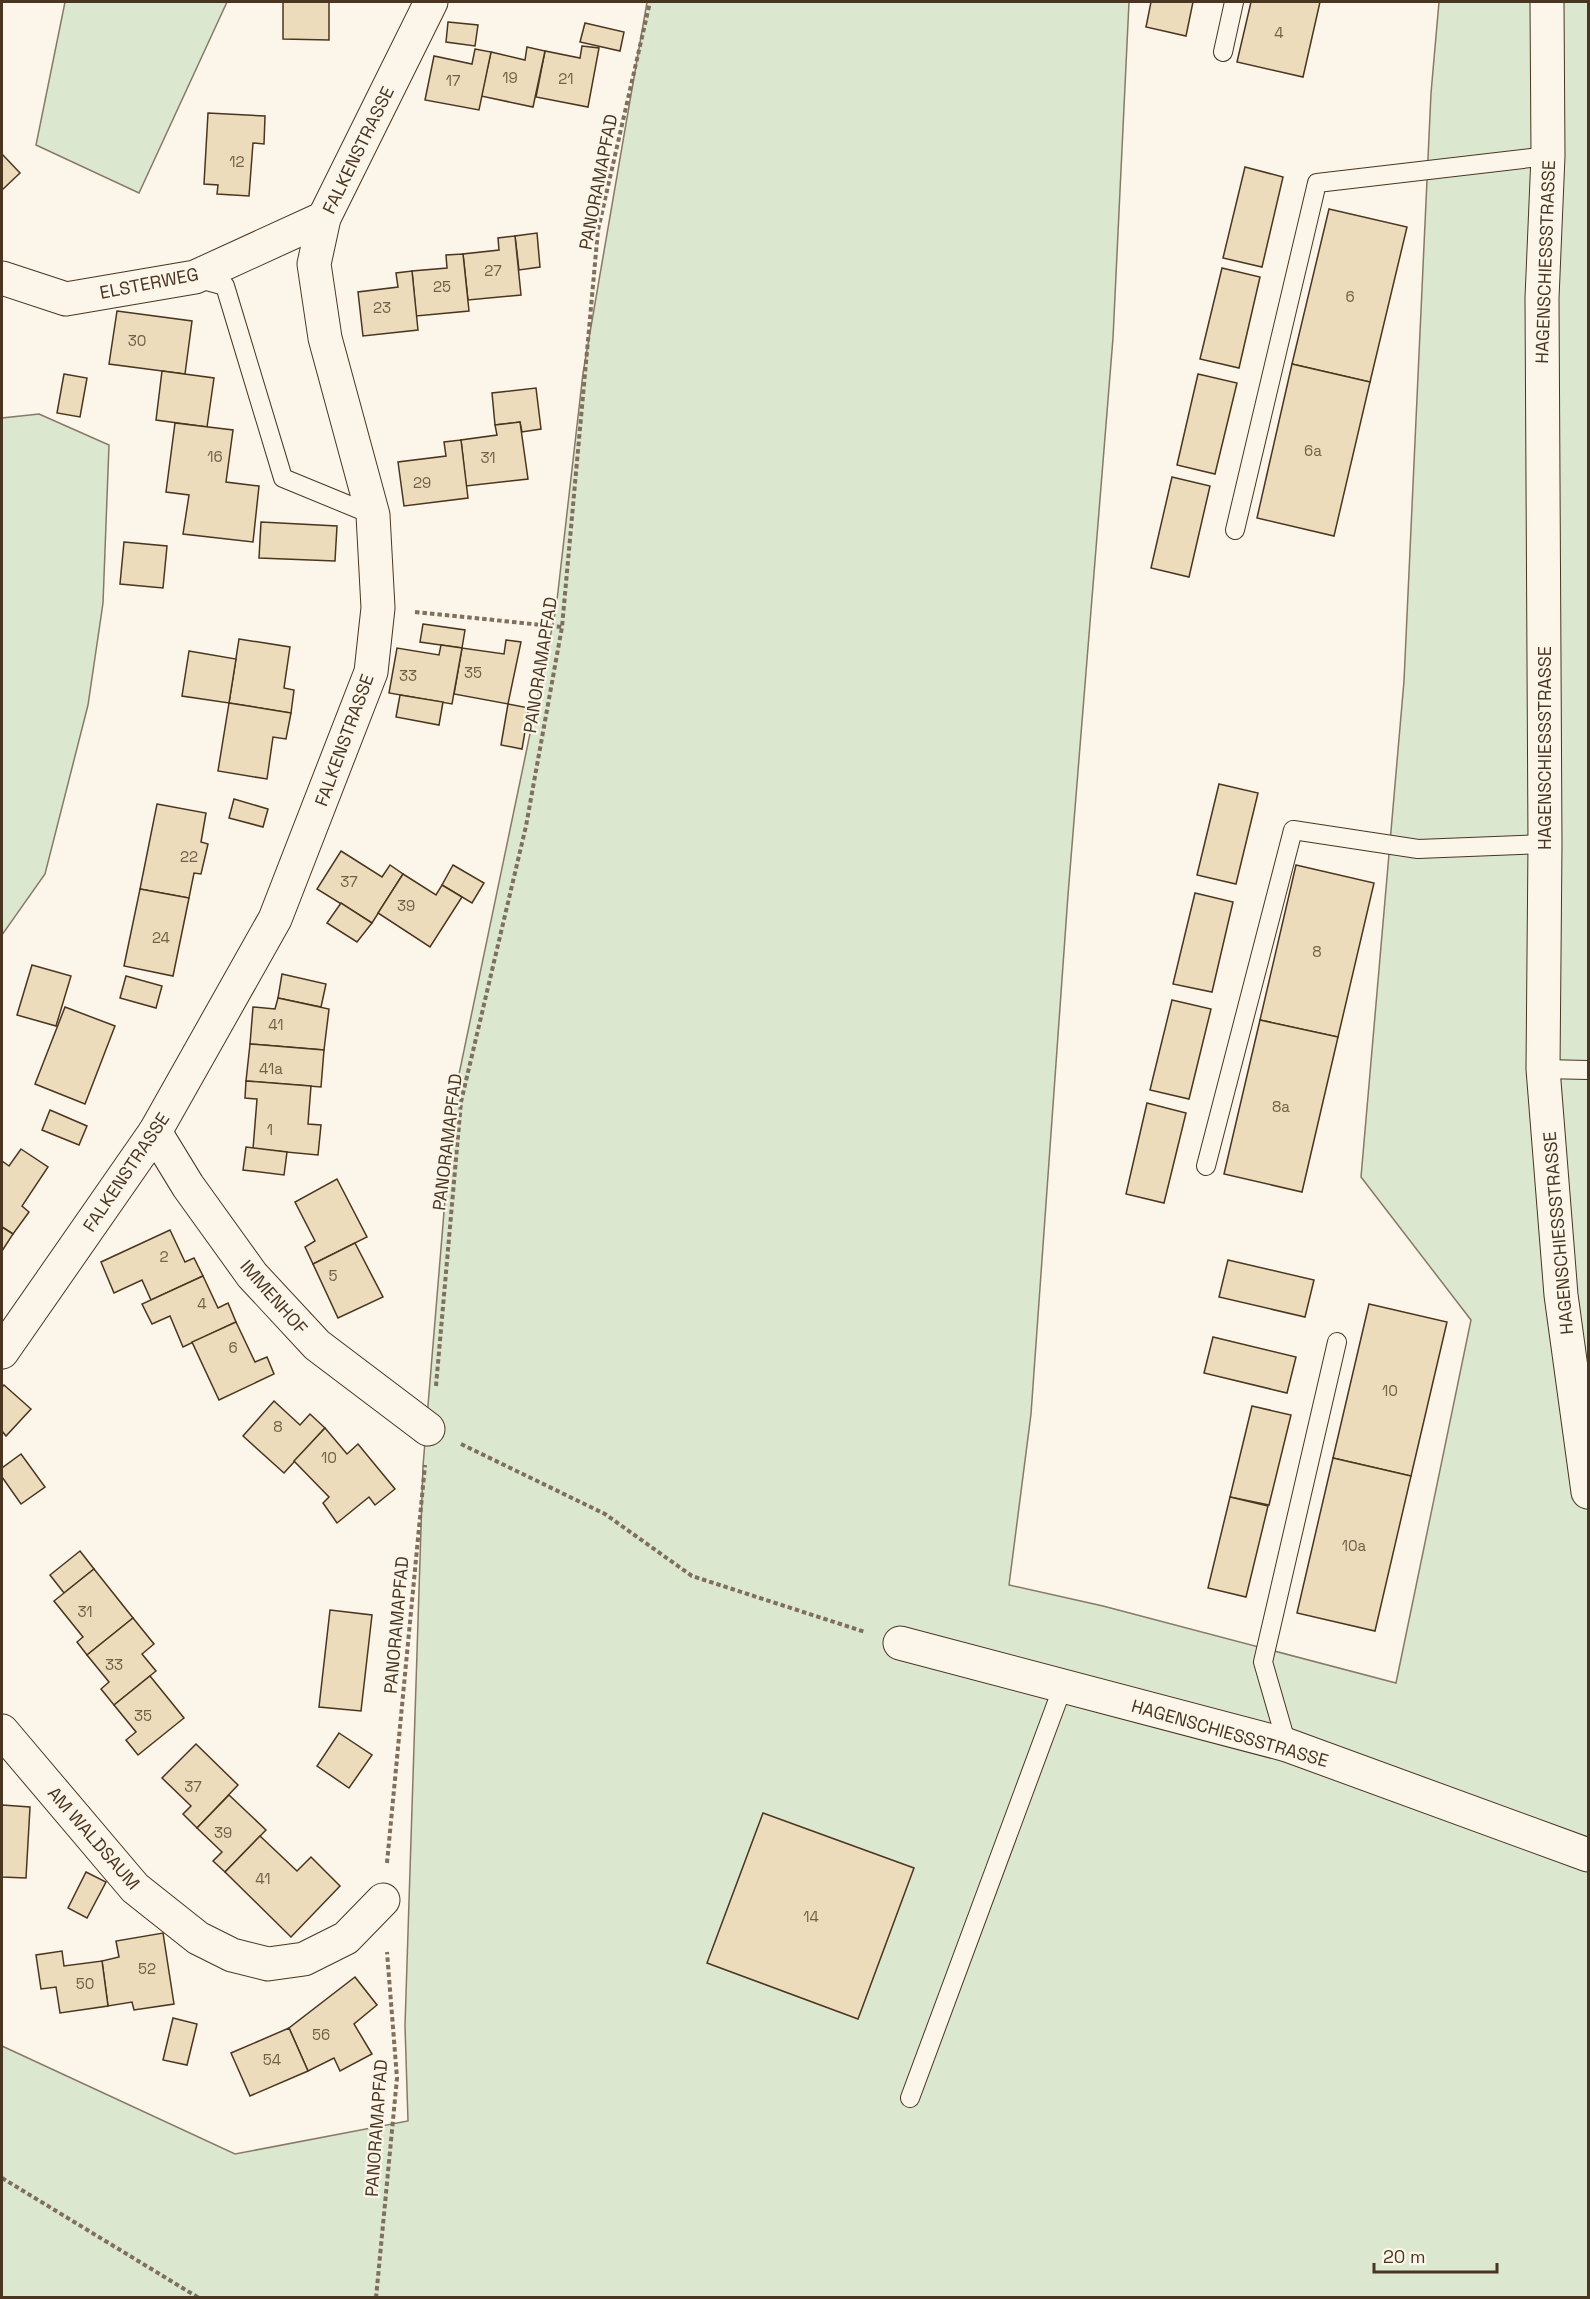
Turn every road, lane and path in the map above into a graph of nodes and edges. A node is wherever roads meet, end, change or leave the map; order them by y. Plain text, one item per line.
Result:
1 (430, 2) edge
2 (650, 2) edge
3 (1233, 2) edge
4 (1547, 2) edge
5 (1222, 52) dead end
6 (1548, 156) junction
7 (324, 219) junction
8 (195, 277) junction
9 (2, 278) edge
10 (373, 515) junction
11 (1235, 530) dead end
12 (378, 608) junction
13 (562, 627) junction
14 (1545, 844) junction
15 (1543, 1069) junction
16 (1588, 1070) edge
17 (155, 1132) junction
18 (1206, 1167) dead end
19 (1337, 1342) dead end
20 (2, 1352) edge
21 (428, 1429) junction
22 (1588, 1492) edge
23 (900, 1643) joint
24 (1063, 1686) junction
25 (2, 1731) edge
26 (1287, 1745) junction
27 (1588, 1855) edge
28 (383, 1900) junction
29 (910, 2098) dead end
30 (2, 2178) edge
31 (199, 2298) edge
32 (376, 2298) edge

1 - 7 street, FALKENSTRASSE
2 - 13 path, PANORAMAPFAD
3 - 5 lane
4 - 6 street, HAGENSCHIESSSTRASSE
6 - 11 lane
6 - 14 street, HAGENSCHIESSSTRASSE
7 - 8 street, ELSTERWEG
7 - 10 street, FALKENSTRASSE
8 - 9 street, ELSTERWEG
8 - 10 lane
10 - 12 street, FALKENSTRASSE
12 - 13 path
12 - 17 street, FALKENSTRASSE
13 - 21 path, PANORAMAPFAD
14 - 15 street, HAGENSCHIESSSTRASSE
14 - 18 lane
15 - 16 lane
15 - 22 street, HAGENSCHIESSSTRASSE
17 - 20 street, FALKENSTRASSE
17 - 21 street, IMMENHOF
19 - 26 lane
21 - 23 path
21 - 28 path, PANORAMAPFAD
23 - 24 street, HAGENSCHIESSSTRASSE
24 - 26 street, HAGENSCHIESSSTRASSE
24 - 29 lane
25 - 28 street, AM WALDSAUM
26 - 27 street, HAGENSCHIESSSTRASSE
28 - 32 path, PANORAMAPFAD
30 - 31 path

